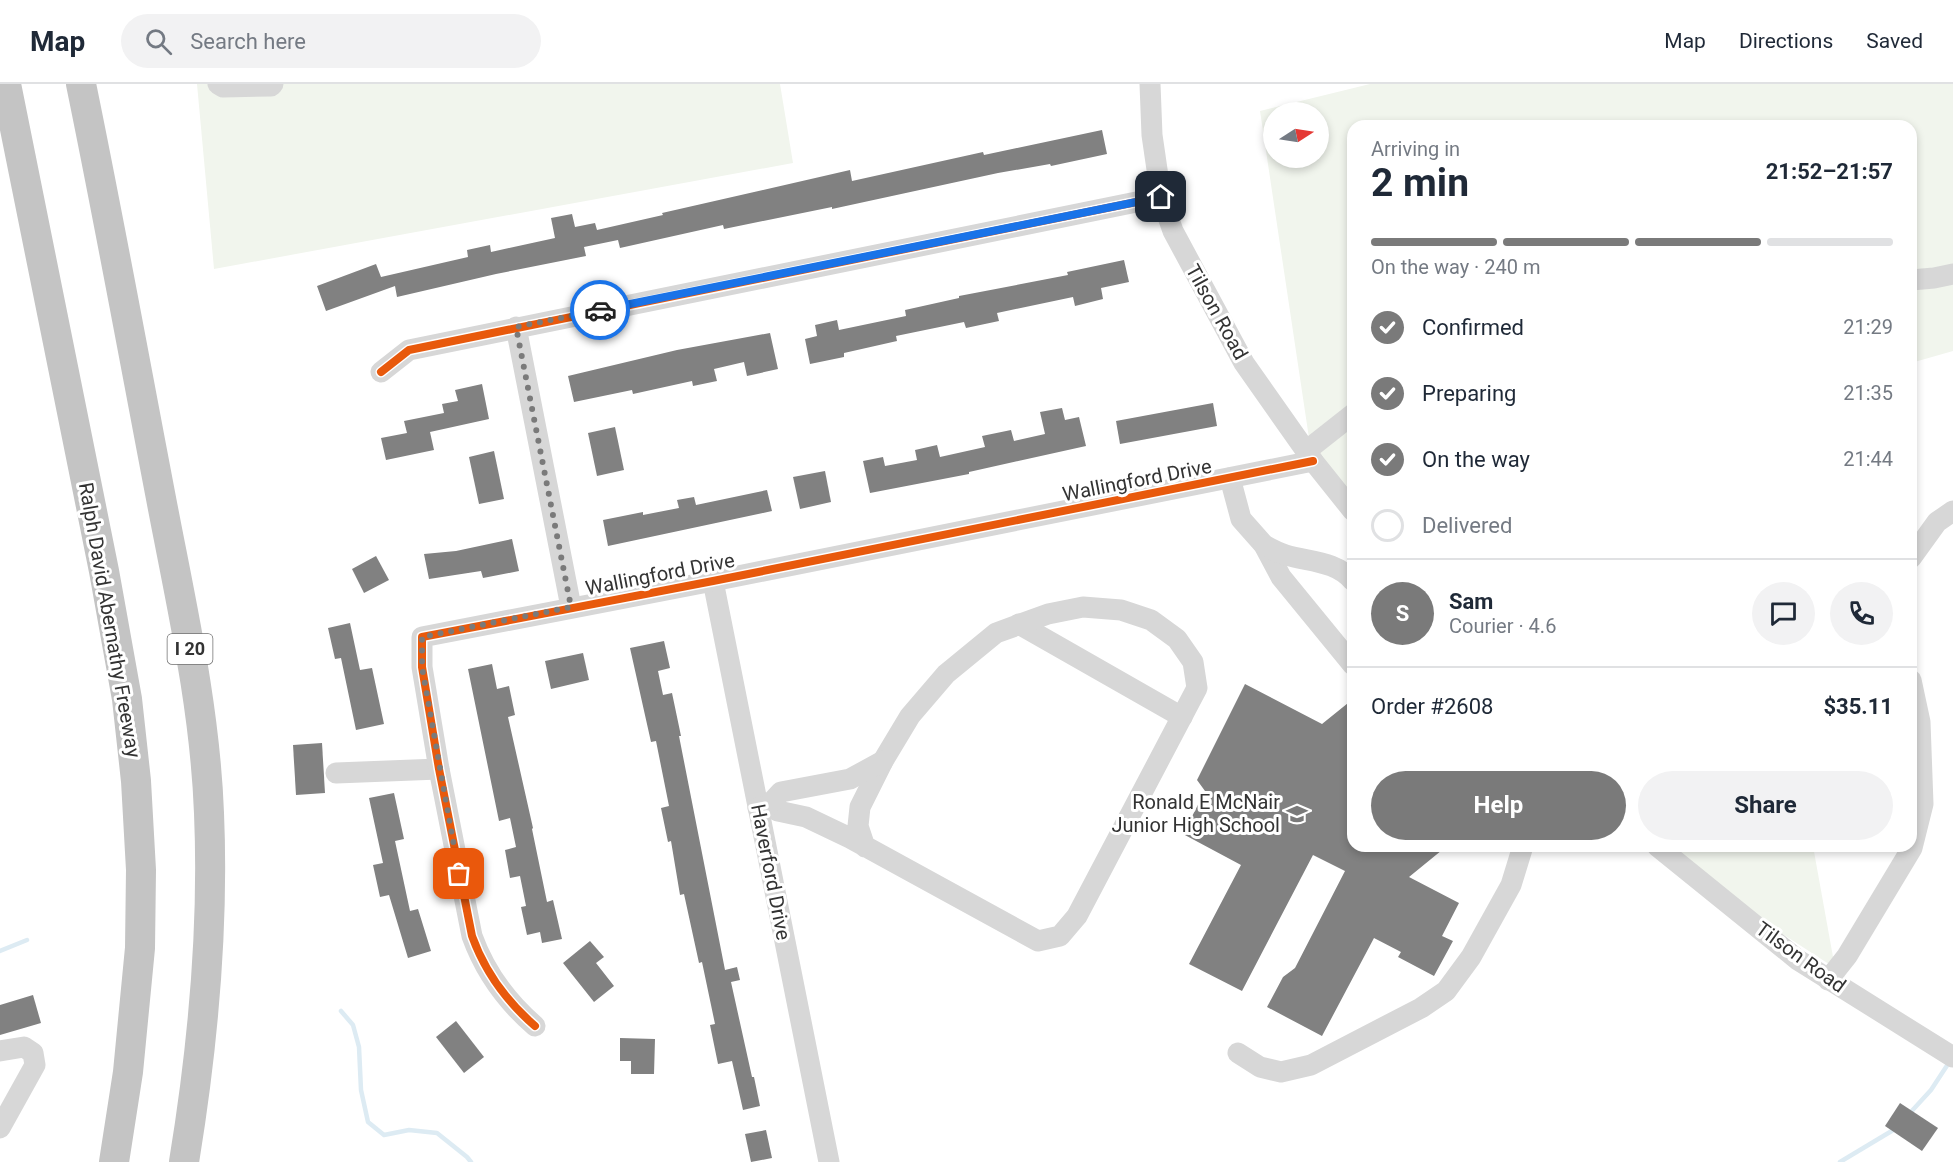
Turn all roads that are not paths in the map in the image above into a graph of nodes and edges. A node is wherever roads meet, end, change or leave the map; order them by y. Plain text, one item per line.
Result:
1 (5, 84) edge
2 (81, 84) edge
3 (93, 84) edge
4 (218, 84) edge
5 (273, 84) edge
6 (1150, 84) edge
7 (93, 143) junction
8 (1161, 197) junction
9 (1953, 274) edge
10 (1917, 279) edge
11 (516, 327) junction
12 (381, 372) dead end
13 (1347, 420) edge
14 (1309, 456) junction
15 (1230, 478) junction
16 (1347, 504) edge
17 (1953, 511) edge
18 (1264, 545) junction
19 (1917, 548) edge
20 (1347, 574) edge
21 (713, 581) junction
22 (571, 607) junction
23 (1019, 624) junction
24 (1347, 658) edge
25 (1917, 708) edge
26 (1182, 717) junction
27 (883, 761) junction
28 (439, 770) junction
29 (336, 772) dead end
30 (763, 807) junction
31 (1917, 828) edge
32 (865, 847) junction
33 (1521, 852) edge
34 (1664, 852) edge
35 (1910, 852) edge
36 (1828, 980) junction
37 (535, 1026) dead end
38 (0, 1051) edge
39 (1238, 1053) dead end
40 (1953, 1057) edge
41 (0, 1128) edge
42 (114, 1162) edge
43 (184, 1162) edge
44 (829, 1162) edge

1 - 42 highway, Ralph David Abernathy Freeway
2 - 7 highway, I 20
3 - 7 highway
4 - 5 street
6 - 8 street, Tilson Road
7 - 43 highway, I 20
8 - 11 street
8 - 14 street, Tilson Road
9 - 10 street
11 - 12 street
11 - 22 street
13 - 14 street
14 - 15 street, Wallingford Drive
14 - 16 street, Tilson Road
15 - 18 street
15 - 21 street, Wallingford Drive
17 - 19 street
18 - 20 street
18 - 24 street
21 - 22 street, Wallingford Drive
21 - 30 street, Haverford Drive
22 - 28 street, Wallingford Drive
23 - 26 street
23 - 26 street
23 - 27 street
25 - 31 street
26 - 32 street
27 - 30 street
27 - 32 street
28 - 29 street
28 - 37 street, Wallingford Drive
30 - 32 street
30 - 44 street, Haverford Drive
33 - 39 street
34 - 36 street, Tilson Road
35 - 36 street
36 - 40 street, Tilson Road
38 - 41 street

